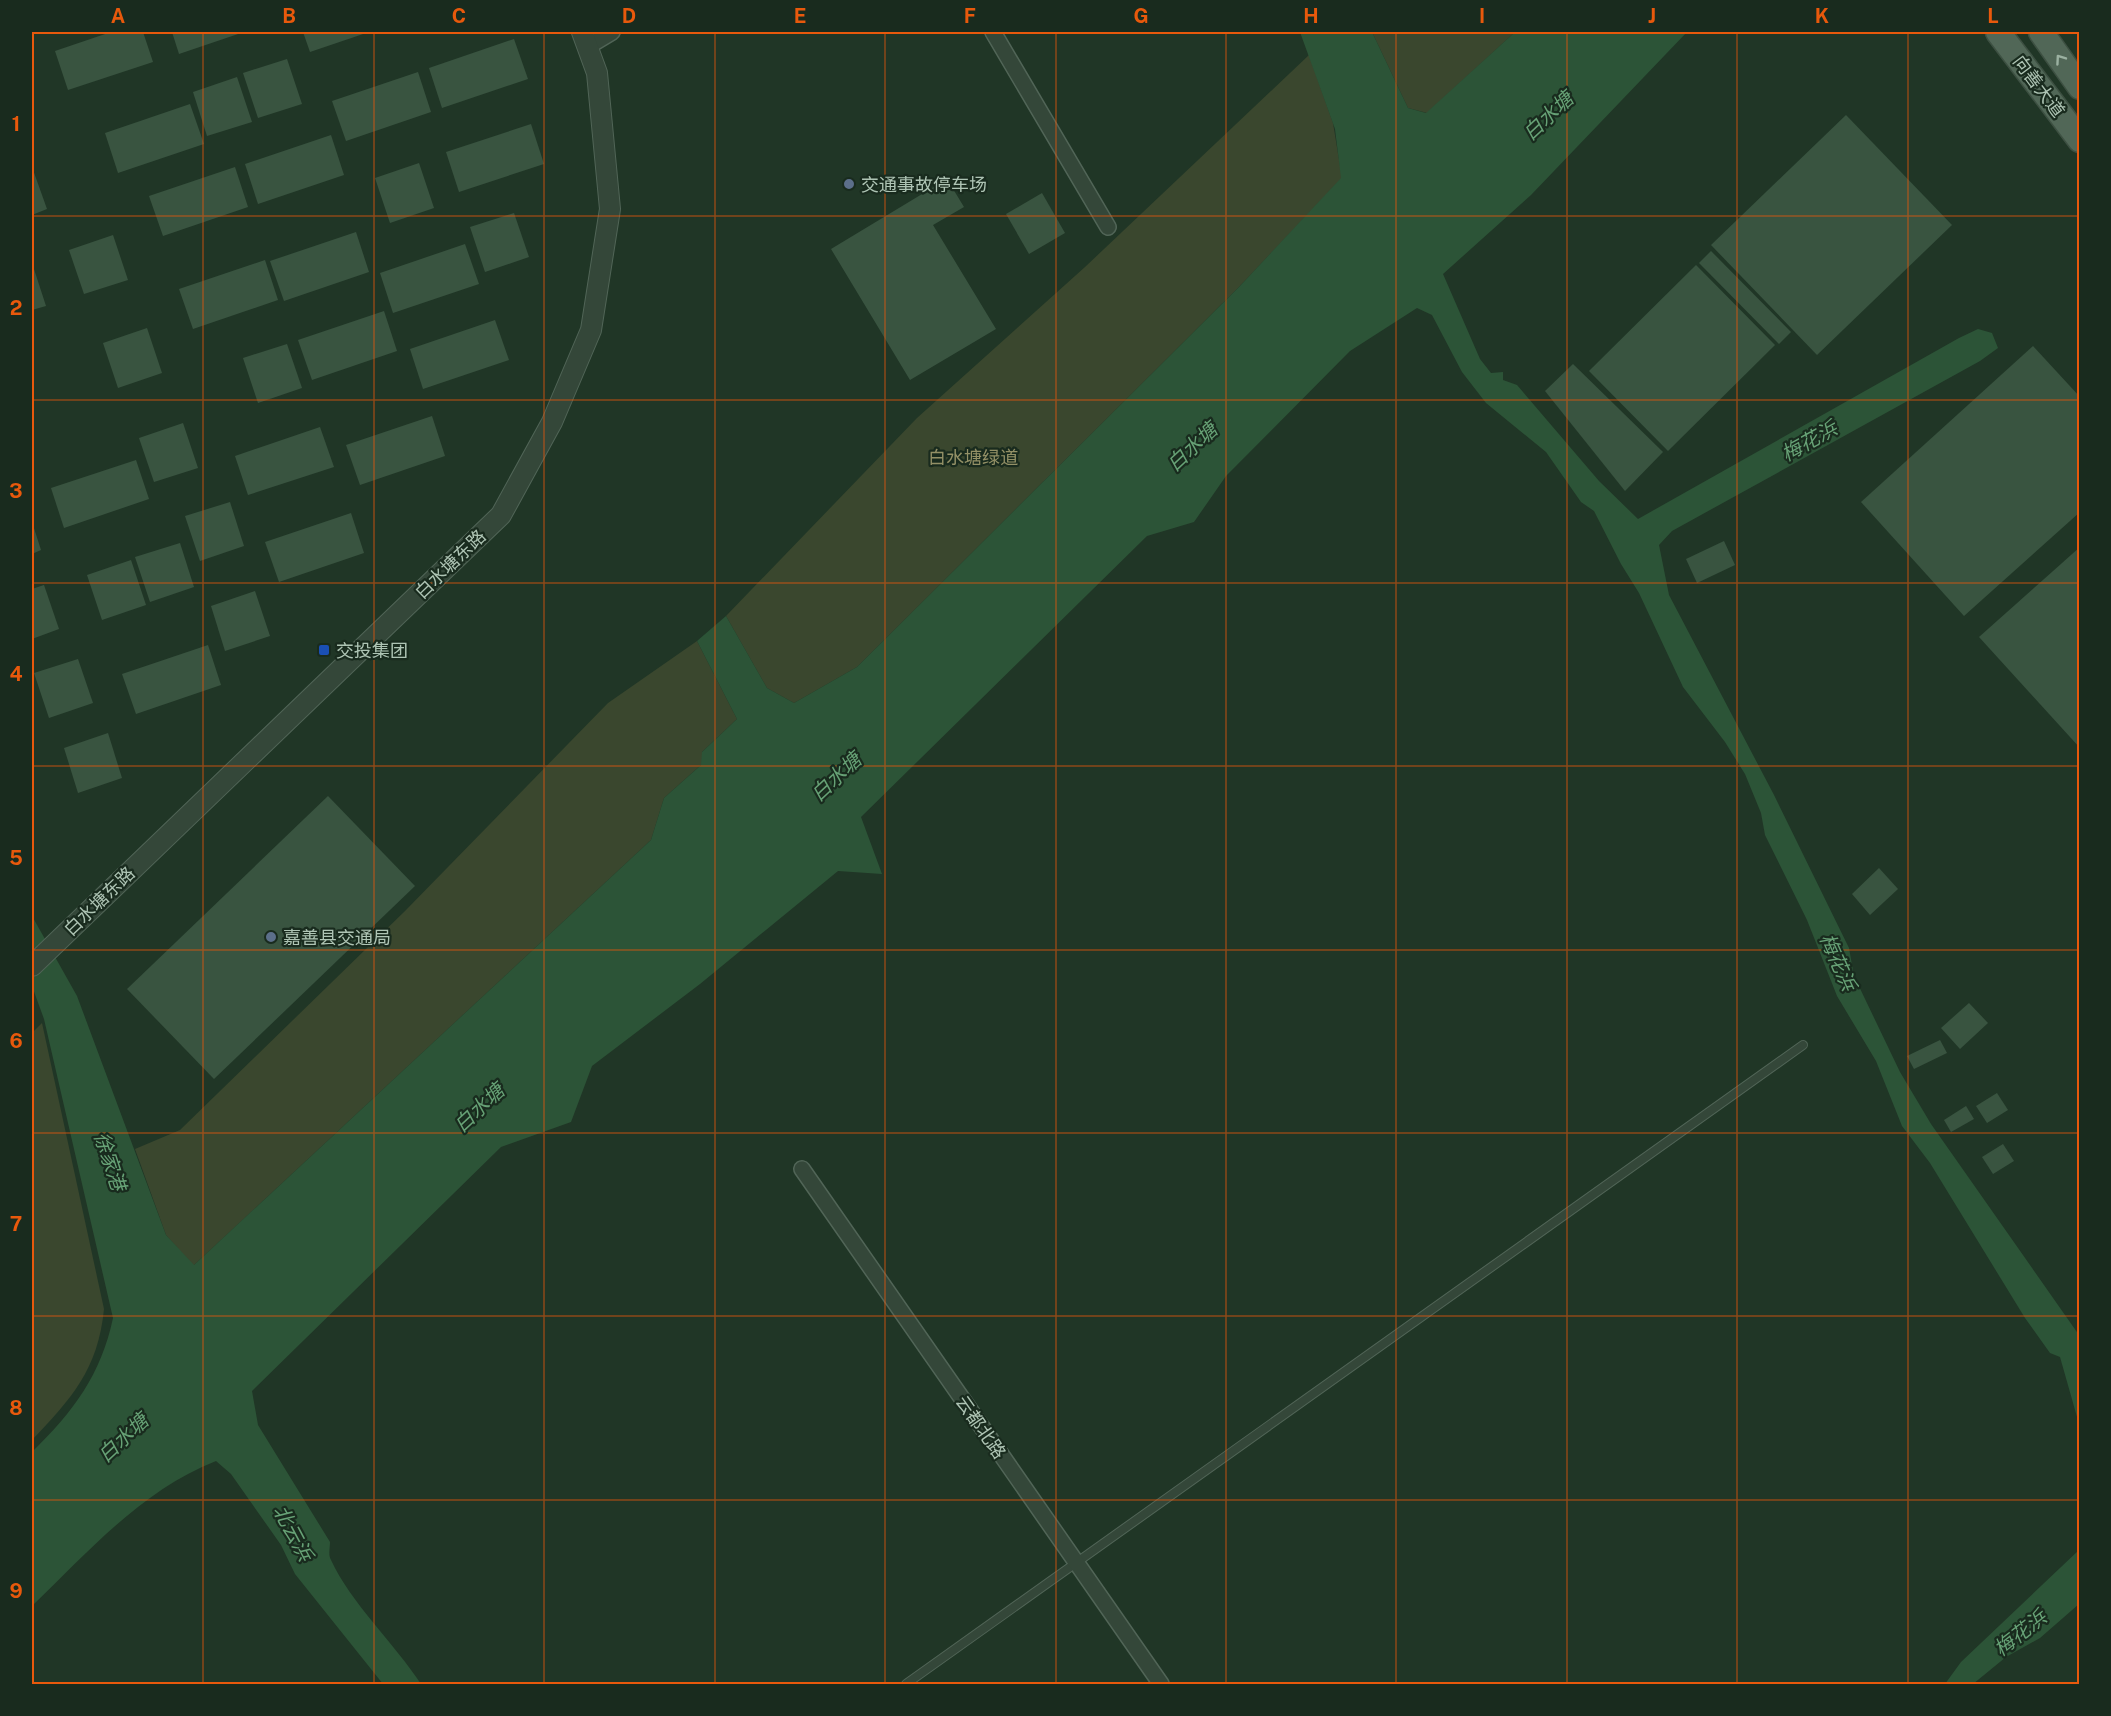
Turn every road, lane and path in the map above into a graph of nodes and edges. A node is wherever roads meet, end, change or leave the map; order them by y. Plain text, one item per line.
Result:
1 (612, 32) edge
2 (993, 32) edge
3 (1998, 32) edge
4 (2041, 32) edge
5 (585, 39) edge
6 (2079, 87) edge
7 (2079, 140) edge
8 (1108, 227) dead end
9 (32, 966) edge
10 (1803, 1045) dead end
11 (802, 1169) dead end
12 (1076, 1562) junction
13 (906, 1684) edge
14 (1161, 1684) edge

1 - 5 street
2 - 8 street
3 - 7 main road, 向善大道
6 -> 4 main road, 向善大道
5 - 9 street, 白水塘东路
10 - 12 lane
11 - 12 street, 云都北路
12 - 13 lane
12 - 14 street, 云都北路

